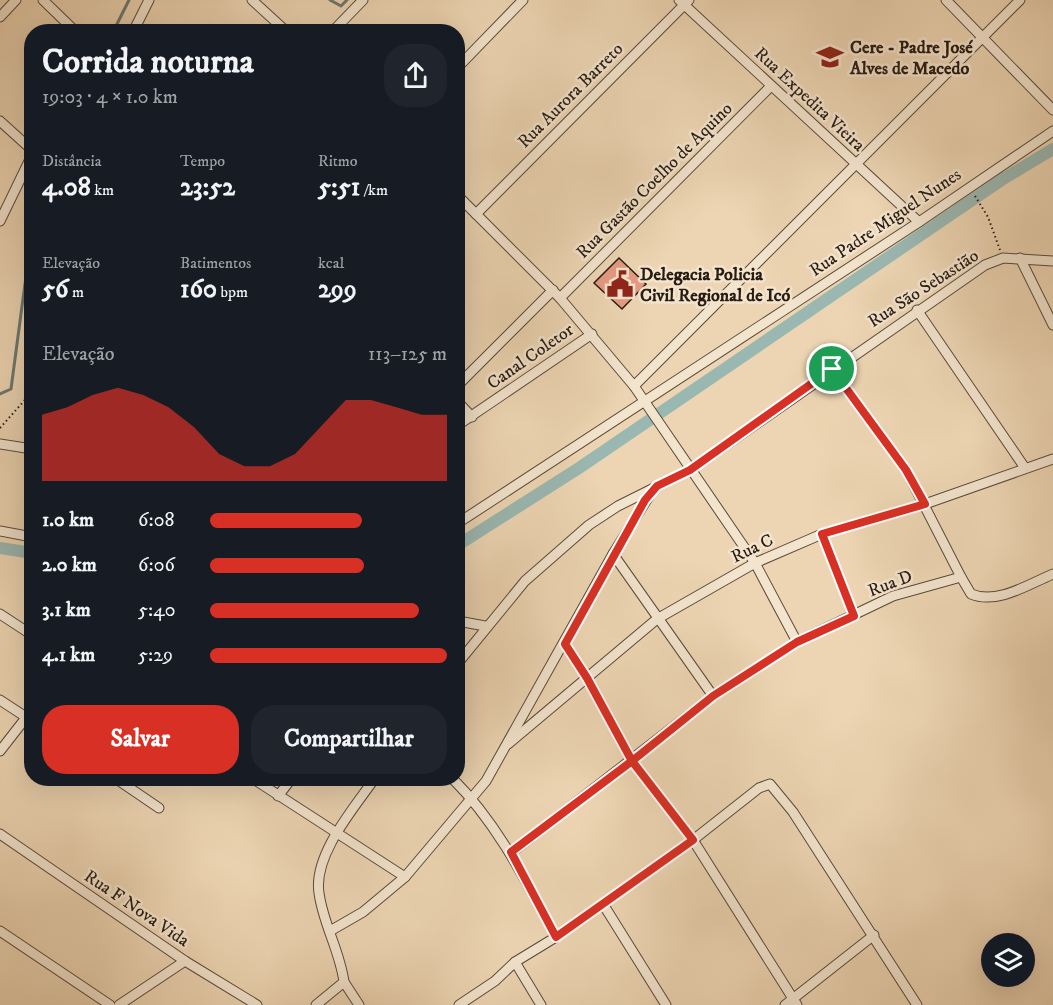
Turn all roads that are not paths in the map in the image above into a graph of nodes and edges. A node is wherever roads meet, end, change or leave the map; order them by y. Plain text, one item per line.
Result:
1 (16, 0) edge
2 (44, 0) edge
3 (149, 0) edge
4 (252, 0) edge
5 (363, 0) edge
6 (523, 0) edge
7 (946, 0) edge
8 (1020, 0) edge
9 (684, 2) edge
10 (0, 18) edge
11 (68, 24) edge
12 (137, 24) edge
13 (278, 24) edge
14 (340, 24) edge
15 (982, 37) junction
16 (465, 60) edge
17 (771, 86) junction
18 (1053, 110) edge
19 (0, 121) edge
20 (1053, 131) edge
21 (24, 143) edge
22 (855, 164) junction
23 (24, 172) edge
24 (465, 203) edge
25 (476, 213) junction
26 (0, 221) edge
27 (919, 222) junction
28 (1020, 258) junction
29 (1053, 261) edge
30 (553, 290) junction
31 (560, 298) junction
32 (917, 310) junction
33 (1053, 325) edge
34 (592, 334) junction
35 (832, 369) junction
36 (465, 378) edge
37 (634, 386) junction
38 (646, 404) junction
39 (465, 410) edge
40 (472, 417) junction
41 (465, 421) edge
42 (0, 444) edge
43 (24, 448) edge
44 (1053, 459) edge
45 (1024, 468) junction
46 (690, 470) junction
47 (657, 486) junction
48 (925, 504) junction
49 (465, 519) edge
50 (0, 531) edge
51 (822, 534) junction
52 (24, 536) edge
53 (613, 554) junction
54 (755, 563) junction
55 (1053, 574) edge
56 (962, 577) junction
57 (0, 614) edge
58 (854, 616) junction
59 (657, 619) junction
60 (465, 622) edge
61 (485, 626) junction
62 (24, 630) edge
63 (797, 642) junction
64 (565, 644) junction
65 (465, 653) edge
66 (587, 678) junction
67 (713, 696) junction
68 (0, 700) edge
69 (24, 713) edge
70 (24, 723) edge
71 (508, 744) junction
72 (0, 751) edge
73 (632, 761) junction
74 (127, 786) edge
75 (264, 786) edge
76 (286, 786) edge
77 (369, 786) edge
78 (460, 786) edge
79 (278, 796) junction
80 (473, 799) junction
81 (159, 808) dead end
82 (0, 834) edge
83 (336, 834) junction
84 (693, 840) junction
85 (511, 852) junction
86 (405, 877) junction
87 (603, 904) junction
88 (0, 931) edge
89 (330, 931) junction
90 (874, 936) junction
91 (556, 937) junction
92 (185, 961) junction
93 (515, 962) junction
94 (344, 982) junction
95 (792, 1003) edge
96 (110, 1005) edge
97 (119, 1005) edge
98 (257, 1005) edge
99 (316, 1005) edge
100 (359, 1005) edge
101 (459, 1005) edge
102 (541, 1005) edge
103 (666, 1005) edge
104 (917, 1005) edge

1 - 10 street
2 - 11 street
3 - 12 street
4 - 13 street
5 - 14 street
6 - 16 street
7 - 15 street
8 - 15 street
9 - 17 street, Rua Expedita Vieira
9 - 25 street, Rua Aurora Barreto
15 - 18 street
15 - 22 street
17 - 22 street, Rua Expedita Vieira
17 - 31 street, Rua Gastão Coelho de Aquino
19 - 21 street
20 - 27 street, Rua Padre Miguel Nunes
22 - 27 street, Rua Expedita Vieira
22 - 37 street
23 - 26 street
24 - 25 street
25 - 30 street
27 - 38 street, Rua Padre Miguel Nunes
28 - 29 street, Rua São Sebastião
28 - 32 street, Rua São Sebastião
28 - 33 street
30 - 31 street
30 - 36 street
31 - 34 street
32 - 35 street, Rua São Sebastião
32 - 45 street
34 - 37 street
34 - 40 street, Canal Coletor
35 - 46 street, Rua São Sebastião
35 - 48 street
37 - 38 street
38 - 46 street
38 - 49 street, Rua Padre Miguel Nunes
39 - 40 street
40 - 41 street, Canal Coletor
42 - 43 street
44 - 45 street, Rua C
45 - 48 street, Rua C
46 - 47 street, Rua São Sebastião
46 - 54 street
47 - 53 street
47 - 61 street, Rua São Sebastião
48 - 51 street, Rua C
48 - 56 street
50 - 52 street
51 - 54 street, Rua C
51 - 58 street
53 - 59 street
53 - 64 street
54 - 59 street, Rua C
54 - 63 street
55 - 56 street
56 - 58 street, Rua D
57 - 62 street
58 - 63 street, Rua D
59 - 66 street, Rua C
59 - 67 street
60 - 61 street
61 - 65 street, Rua São Sebastião
63 - 67 street, Rua D
64 - 66 street
64 - 71 street
66 - 71 street, Rua C
66 - 73 street
67 - 73 street, Rua D
68 - 69 street
70 - 72 street
71 - 80 street
73 - 84 street
73 - 85 street, Rua D
74 - 81 street
75 - 79 street
76 - 79 street
77 - 83 street
78 - 80 street
79 - 83 street
80 - 85 street
80 - 86 street
82 - 92 street, Rua F Nova Vida
83 - 86 street
83 - 89 street
84 - 87 street
84 - 90 street
84 - 95 street
85 - 91 street
86 - 89 street
87 - 91 street
87 - 103 street
88 - 96 street
89 - 94 street
90 - 95 street
90 - 104 street
91 - 93 street
92 - 97 street
92 - 98 street, Rua F Nova Vida
93 - 101 street
93 - 102 street
94 - 99 street
94 - 100 street

